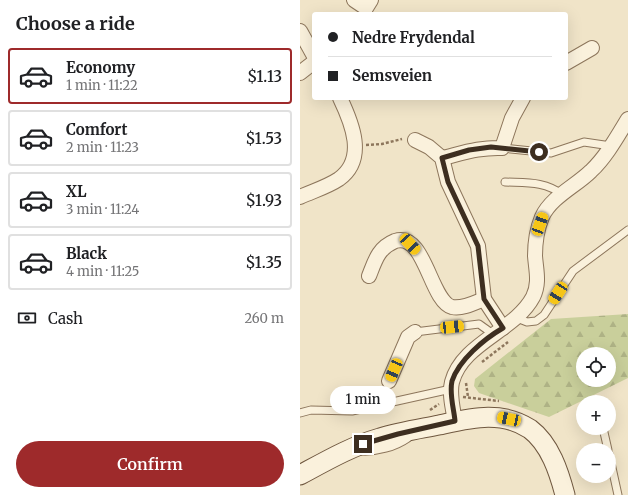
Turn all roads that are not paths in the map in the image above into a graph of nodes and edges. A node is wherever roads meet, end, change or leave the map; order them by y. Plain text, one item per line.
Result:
1 (354, 0) edge
2 (371, 0) edge
3 (300, 31) edge
4 (592, 48) dead end
5 (312, 52) edge
6 (568, 62) edge
7 (312, 64) edge
8 (300, 73) edge
9 (341, 100) edge
10 (522, 100) edge
11 (628, 119) edge
12 (415, 140) road end
13 (610, 146) junction
14 (502, 148) junction
15 (442, 158) junction
16 (505, 182) dead end
17 (562, 195) junction
18 (300, 197) edge
19 (628, 230) edge
20 (369, 276) dead end
21 (484, 299) junction
22 (517, 318) junction
23 (498, 331) junction
24 (415, 332) joint
25 (389, 381) dead end
26 (451, 389) junction
27 (300, 413) edge
28 (455, 421) junction
29 (300, 475) edge
30 (615, 483) edge
31 (565, 495) edge
32 (618, 495) edge

1 - 2 street
3 - 5 street
4 - 6 street
7 - 8 street
9 - 18 street
10 - 14 street
11 - 13 street
12 - 15 street
13 - 14 lane
13 - 17 street
14 - 15 street
15 - 21 street
16 - 17 lane
17 - 22 street
19 - 22 lane
20 - 21 street
21 - 23 street
22 - 23 street
23 - 24 lane
23 - 26 street
24 - 25 street
26 - 27 lane
26 - 28 street
28 - 29 main road
28 - 31 main road
30 - 32 lane

